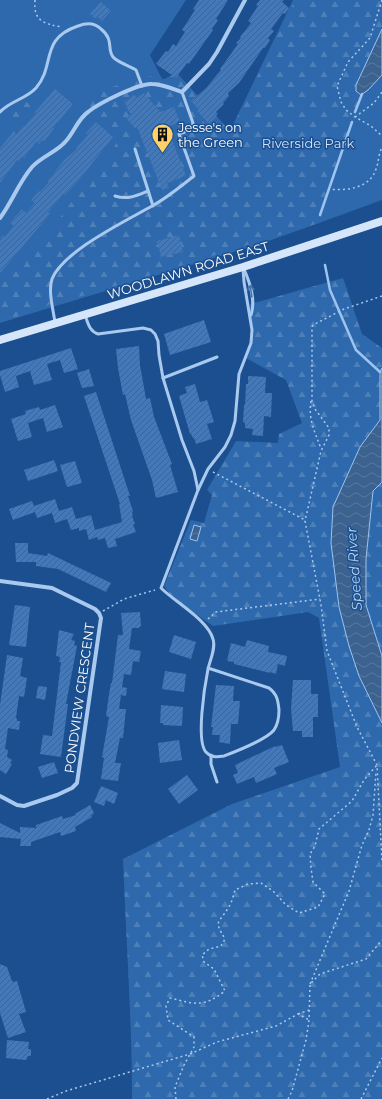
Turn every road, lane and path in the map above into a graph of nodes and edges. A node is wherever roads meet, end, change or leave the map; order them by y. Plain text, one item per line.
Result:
1 (35, 0) edge
2 (245, 0) edge
3 (382, 0) edge
4 (70, 29) junction
5 (142, 86) junction
6 (182, 92) junction
7 (382, 92) edge
8 (0, 112) edge
9 (355, 117) junction
10 (382, 136) edge
11 (134, 148) dead end
12 (382, 148) edge
13 (328, 189) dead end
14 (148, 191) junction
15 (115, 196) dead end
16 (153, 206) junction
17 (0, 218) edge
18 (382, 221) edge
19 (243, 267) junction
20 (382, 296) edge
21 (85, 314) junction
22 (55, 323) junction
23 (0, 340) edge
24 (217, 357) dead end
25 (163, 378) junction
26 (312, 401) junction
27 (321, 449) junction
28 (208, 469) junction
29 (198, 490) junction
30 (305, 521) junction
31 (0, 581) edge
32 (161, 588) junction
33 (320, 599) junction
34 (99, 613) junction
35 (203, 623) junction
36 (208, 668) junction
37 (211, 755) junction
38 (377, 765) junction
39 (217, 782) dead end
40 (0, 796) edge
41 (382, 862) edge
42 (382, 940) edge
43 (310, 984) junction
44 (309, 1010) junction
45 (298, 1014) junction
46 (309, 1020) junction
47 (190, 1054) junction
48 (382, 1058) edge
49 (47, 1099) edge
50 (176, 1099) edge
51 (288, 1099) edge
52 (361, 1099) edge

1 - 4 path
2 - 6 street
3 - 9 path
4 - 5 lane
4 - 8 lane
5 - 6 street
5 - 17 street
6 - 16 lane
7 - 9 path
9 - 10 path
11 - 14 lane
12 - 13 path
14 - 15 lane
14 - 16 lane
16 - 22 lane
18 - 19 main road, WOODLAWN ROAD EAST
19 - 21 main road, WOODLAWN ROAD EAST
19 - 28 lane
20 - 26 path
21 - 22 main road, WOODLAWN ROAD EAST
21 - 25 lane
22 - 23 main road, WOODLAWN ROAD EAST
24 - 25 lane
25 - 29 lane
26 - 27 path
26 - 27 path
27 - 30 path
28 - 29 lane
28 - 30 path
29 - 32 lane
30 - 33 path
31 - 34 street, PONDVIEW CRESCENT
32 - 34 path
32 - 35 lane
33 - 35 path
33 - 38 path
34 - 40 street, PONDVIEW CRESCENT
35 - 36 lane
36 - 37 lane
36 - 37 lane
37 - 39 lane
38 - 41 path
38 - 43 path
38 - 47 path
42 - 43 path
43 - 44 path
44 - 45 path
44 - 46 path
45 - 46 path
45 - 47 path
46 - 51 path
47 - 49 path
47 - 50 path
48 - 52 path

